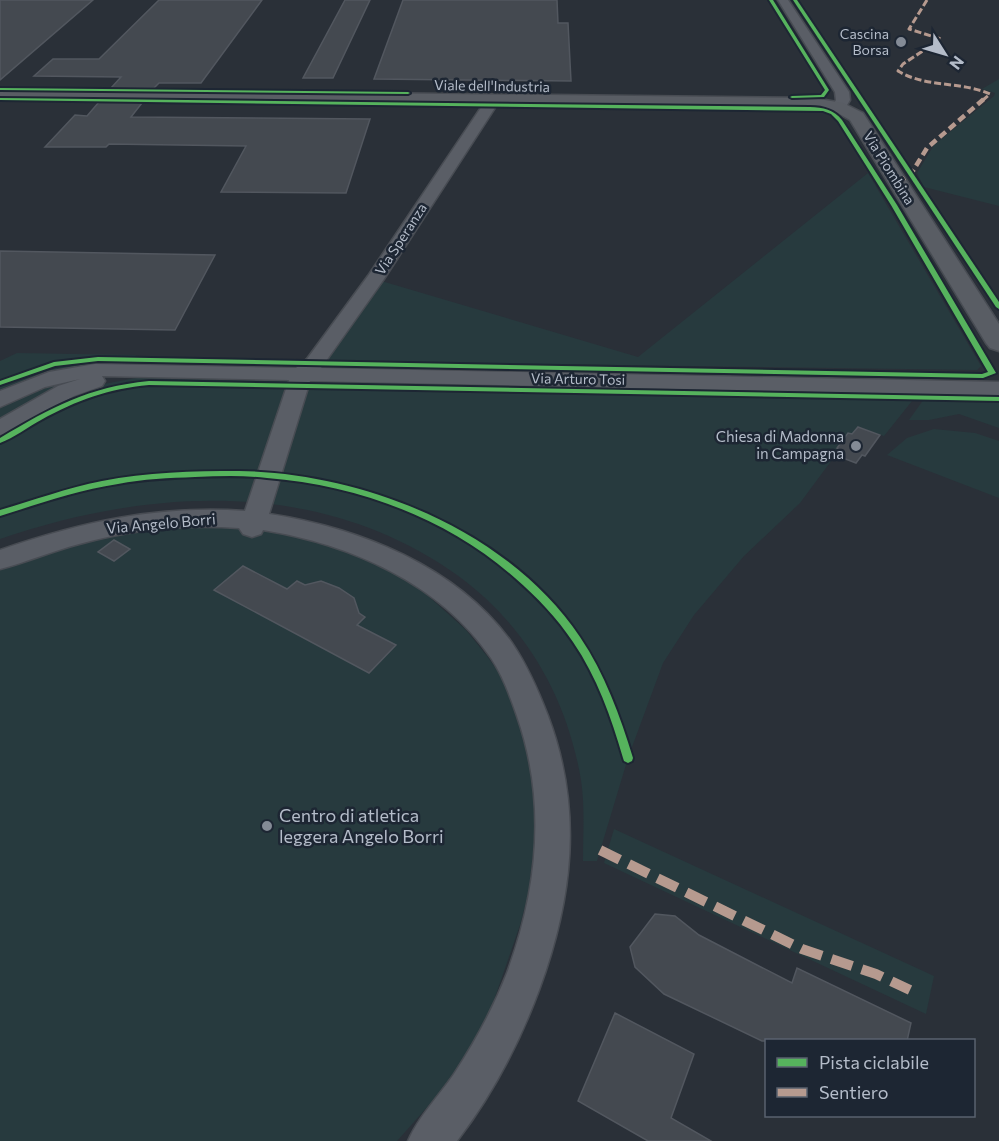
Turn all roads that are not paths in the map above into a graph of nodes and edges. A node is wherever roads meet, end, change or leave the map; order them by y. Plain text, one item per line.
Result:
1 (783, 0) edge
2 (0, 94) edge
3 (493, 100) junction
4 (839, 107) junction
5 (999, 343) edge
6 (157, 371) junction
7 (302, 373) junction
8 (999, 389) edge
9 (0, 400) edge
10 (0, 428) edge
11 (253, 524) junction
12 (0, 560) edge
13 (430, 1141) edge

1 - 4 street
2 - 3 street, Viale dell'Industria
3 - 4 street, Viale dell'Industria
3 - 7 street, Via Speranza
4 - 5 street, Via Piombina
6 - 7 street, Via Arturo Tosi
6 - 9 street, Via Arturo Tosi
6 - 10 street, Via Arturo Tosi
7 - 8 street, Via Arturo Tosi
7 - 11 street
11 - 12 street, Via Angelo Borri
11 - 13 street, Via Angelo Borri

